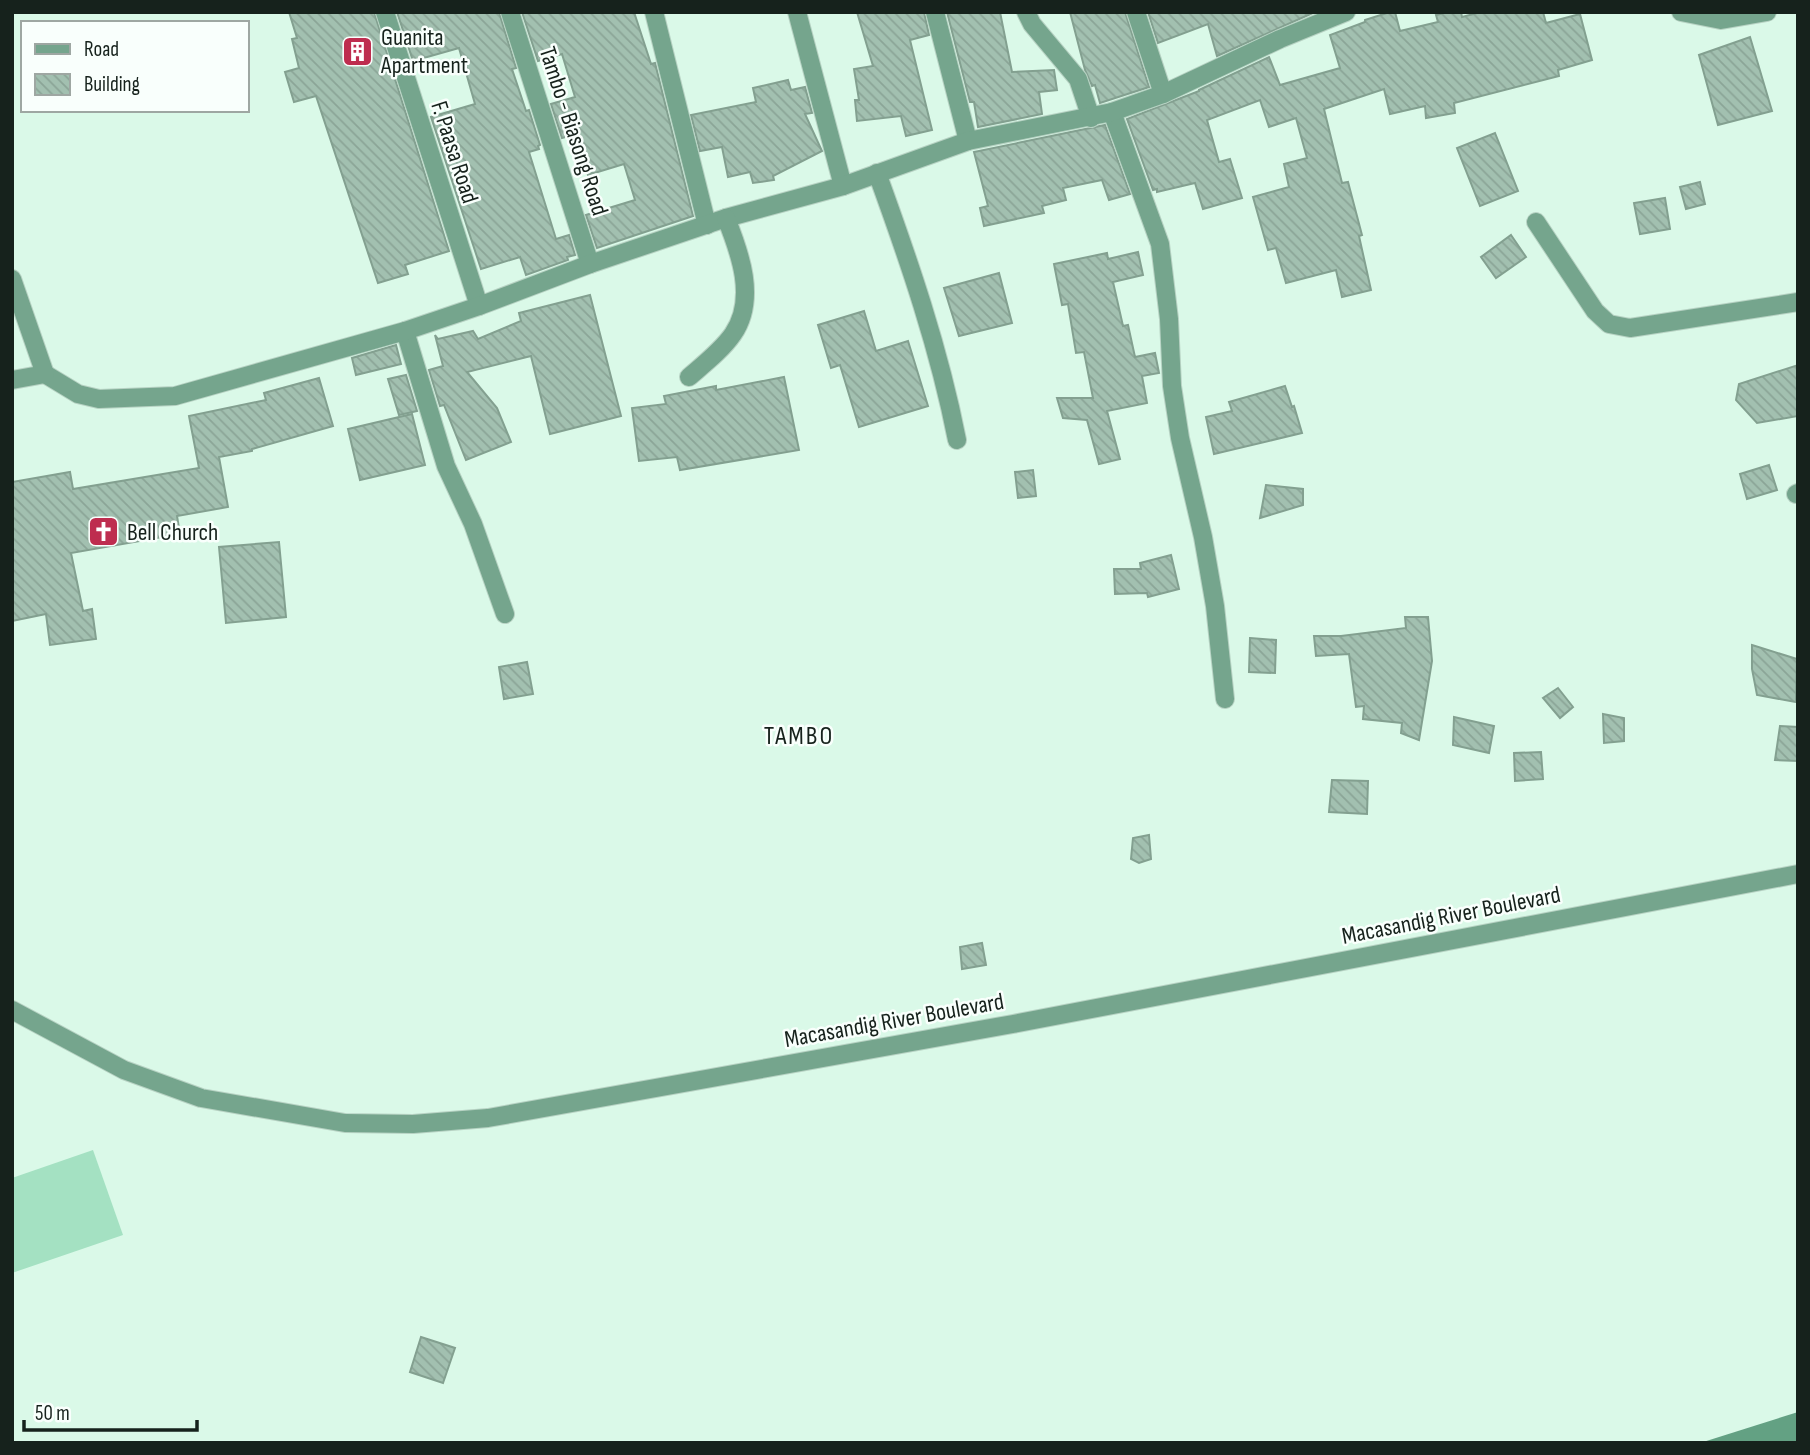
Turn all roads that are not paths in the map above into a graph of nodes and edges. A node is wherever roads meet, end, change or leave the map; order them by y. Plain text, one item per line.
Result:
1 (385, 12) edge
2 (510, 12) edge
3 (654, 12) edge
4 (797, 12) edge
5 (935, 12) edge
6 (1026, 12) edge
7 (1136, 12) edge
8 (1346, 12) edge
9 (1681, 12) edge
10 (1768, 12) edge
11 (1163, 94) junction
12 (1112, 112) junction
13 (1091, 118) junction
14 (968, 141) junction
15 (877, 173) junction
16 (843, 187) junction
17 (726, 218) junction
18 (1536, 222) dead end
19 (707, 225) junction
20 (590, 264) junction
21 (12, 279) edge
22 (1798, 302) edge
23 (479, 306) junction
24 (405, 331) junction
25 (45, 373) junction
26 (689, 377) dead end
27 (12, 380) edge
28 (957, 440) dead end
29 (505, 614) dead end
30 (1225, 698) dead end
31 (1798, 874) edge
32 (12, 1010) edge

1 - 23 street, F. Paasa Road
2 - 20 street, Tambo - Biasong Road
3 - 19 street
4 - 16 street
5 - 14 street
6 - 13 street
7 - 11 street
8 - 11 street
9 - 10 street
11 - 12 street
12 - 13 street
12 - 30 street
13 - 14 street
14 - 15 street
15 - 16 street
15 - 28 street
16 - 17 street
17 - 19 street
17 - 26 street
18 - 22 street
19 - 20 street
20 - 23 street
21 - 25 street
23 - 24 street
24 - 25 street
24 - 29 street
25 - 27 street
31 - 32 street, Macasandig River Boulevard

